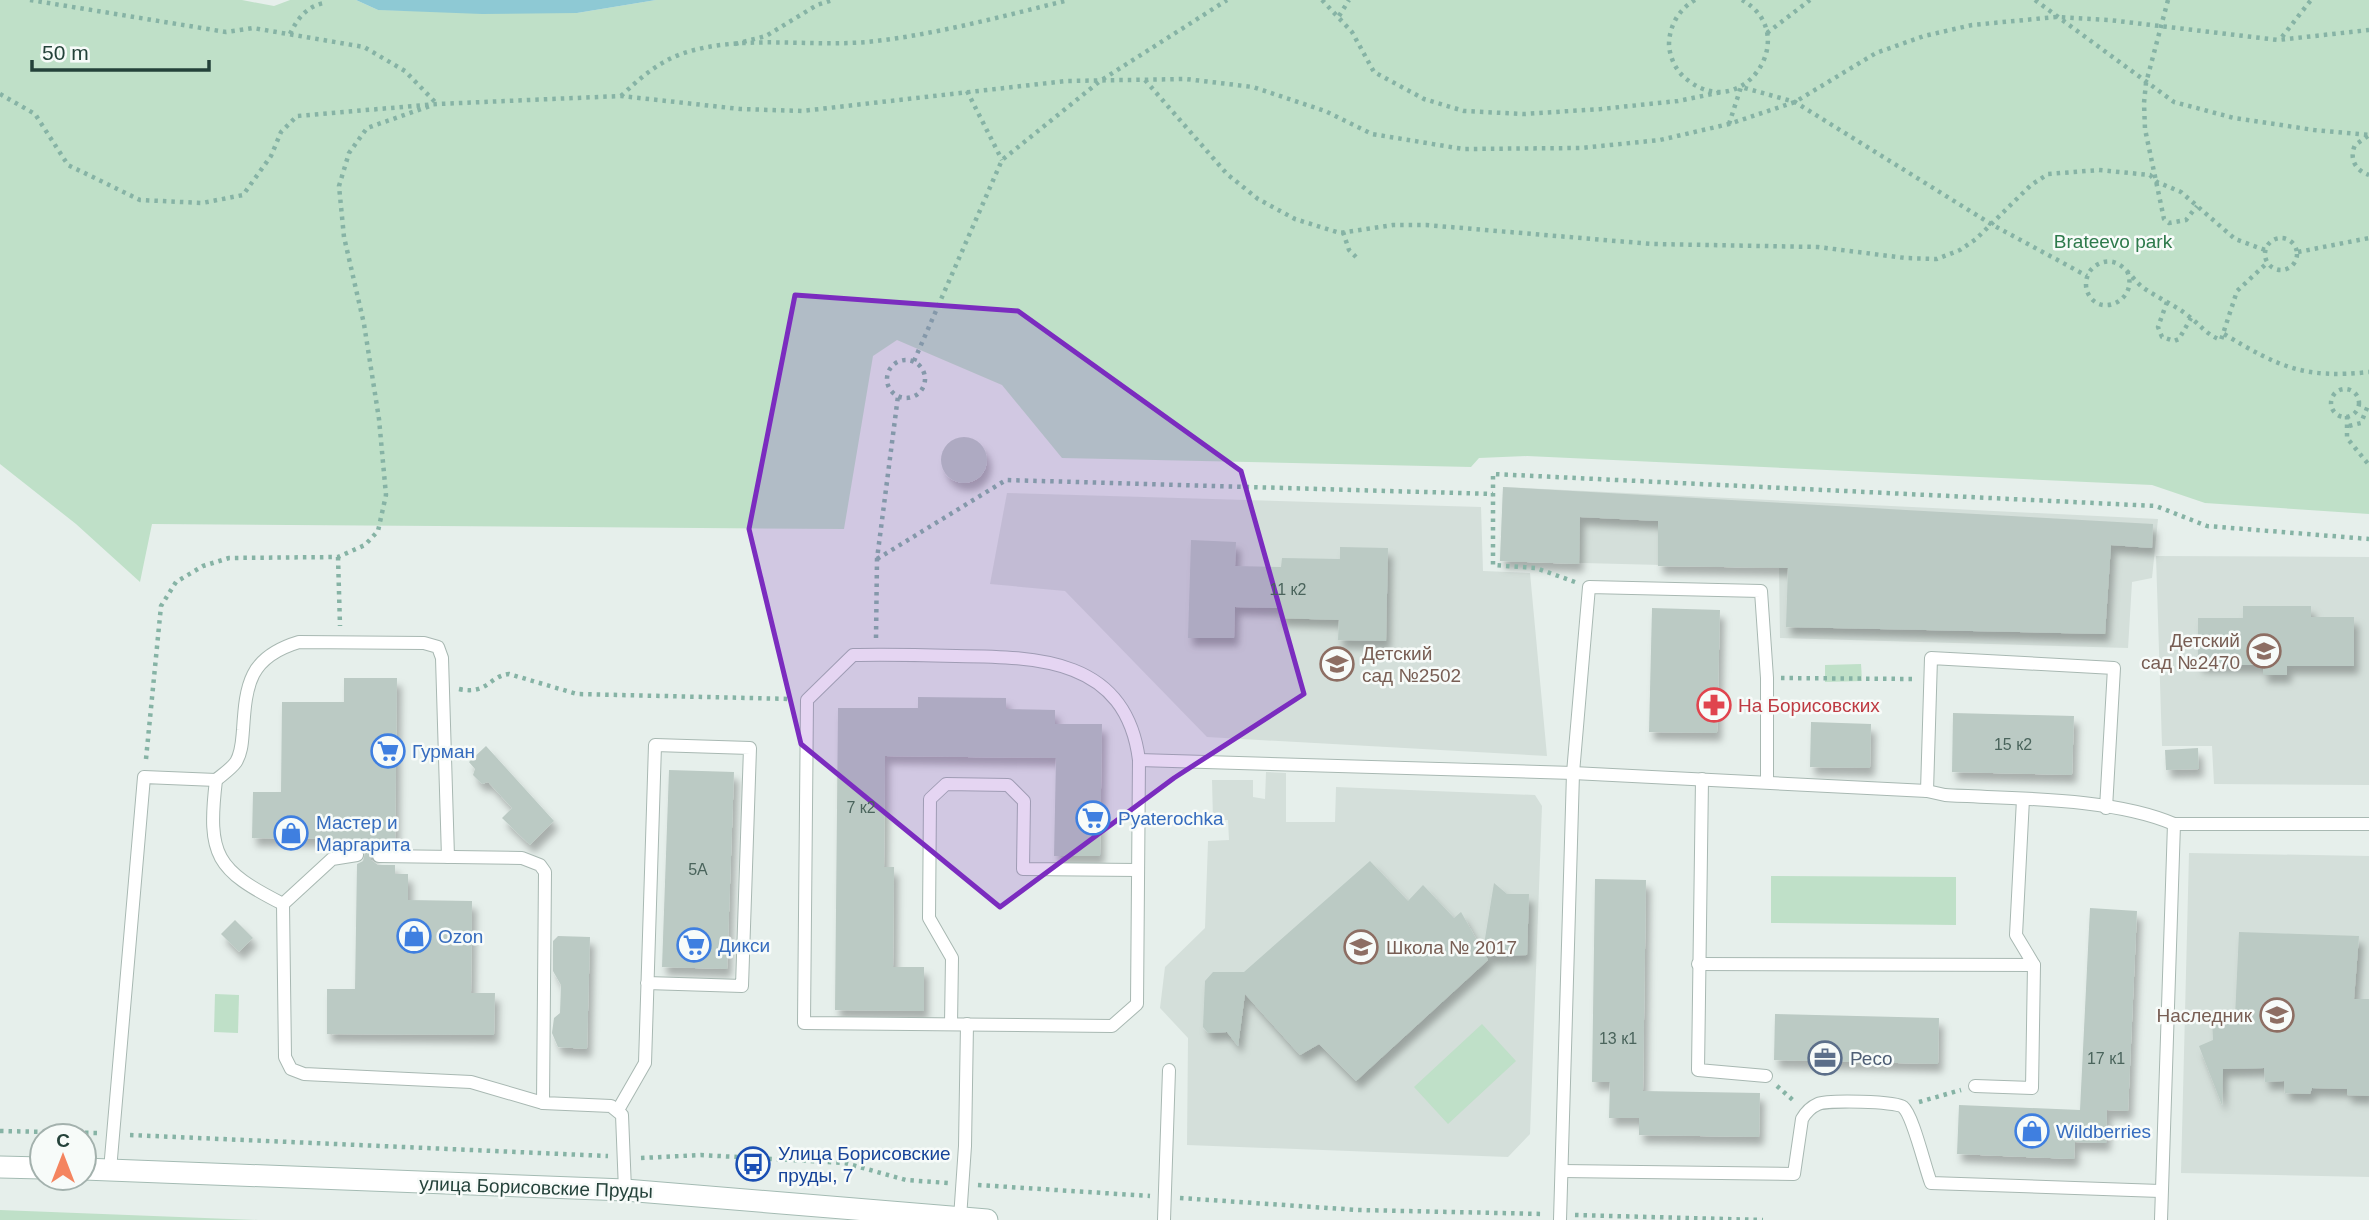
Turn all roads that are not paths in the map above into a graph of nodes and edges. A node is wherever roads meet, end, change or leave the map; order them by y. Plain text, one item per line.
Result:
1 (1139, 760) junction
2 (1573, 773) junction
3 (1702, 779) junction
4 (216, 780) junction
5 (1767, 782) junction
6 (1927, 791) junction
7 (2023, 799) junction
8 (2106, 808) junction
9 (2174, 824) junction
10 (2369, 824) edge
11 (357, 855) dead end
12 (379, 856) dead end
13 (448, 858) junction
14 (1138, 870) junction
15 (283, 904) junction
16 (1698, 964) junction
17 (2034, 965) junction
18 (647, 983) junction
19 (951, 1024) junction
20 (967, 1024) junction
21 (1169, 1070) dead end
22 (1766, 1076) road end
23 (1975, 1086) road end
24 (543, 1103) junction
25 (618, 1110) junction
26 (0, 1167) edge
27 (28, 1168) edge
28 (98, 1170) edge
29 (110, 1170) junction
30 (1562, 1171) junction
31 (625, 1190) junction
32 (2160, 1191) junction
33 (1561, 1217) edge
34 (960, 1218) junction
35 (987, 1220) edge
36 (1164, 1220) edge
37 (2161, 1220) edge

1 - 2 lane
1 - 14 lane
1 - 19 lane
2 - 3 lane
2 - 5 lane
2 - 30 lane
3 - 5 lane
3 - 16 lane
4 - 13 lane
4 - 15 lane
4 - 29 lane
5 - 6 lane
6 - 7 lane
6 - 8 lane
7 - 8 lane
7 - 17 lane
8 - 9 lane
9 - 10 lane
9 - 32 lane
11 - 15 lane
12 - 13 lane
13 - 24 lane
14 - 19 lane
14 - 20 lane
15 - 24 lane
16 - 17 lane
16 - 22 lane
17 - 23 lane
18 - 18 lane
18 - 25 lane
19 - 20 lane
20 - 34 lane
21 - 36 lane
24 - 25 lane
25 - 31 lane
26 - 27 main road
28 - 29 main road, улица Борисовские Пруды
29 - 31 main road, улица Борисовские Пруды
30 - 32 lane
30 - 33 lane
31 - 34 main road, улица Борисовские Пруды
32 - 37 lane
34 - 35 main road, улица Борисовские Пруды

